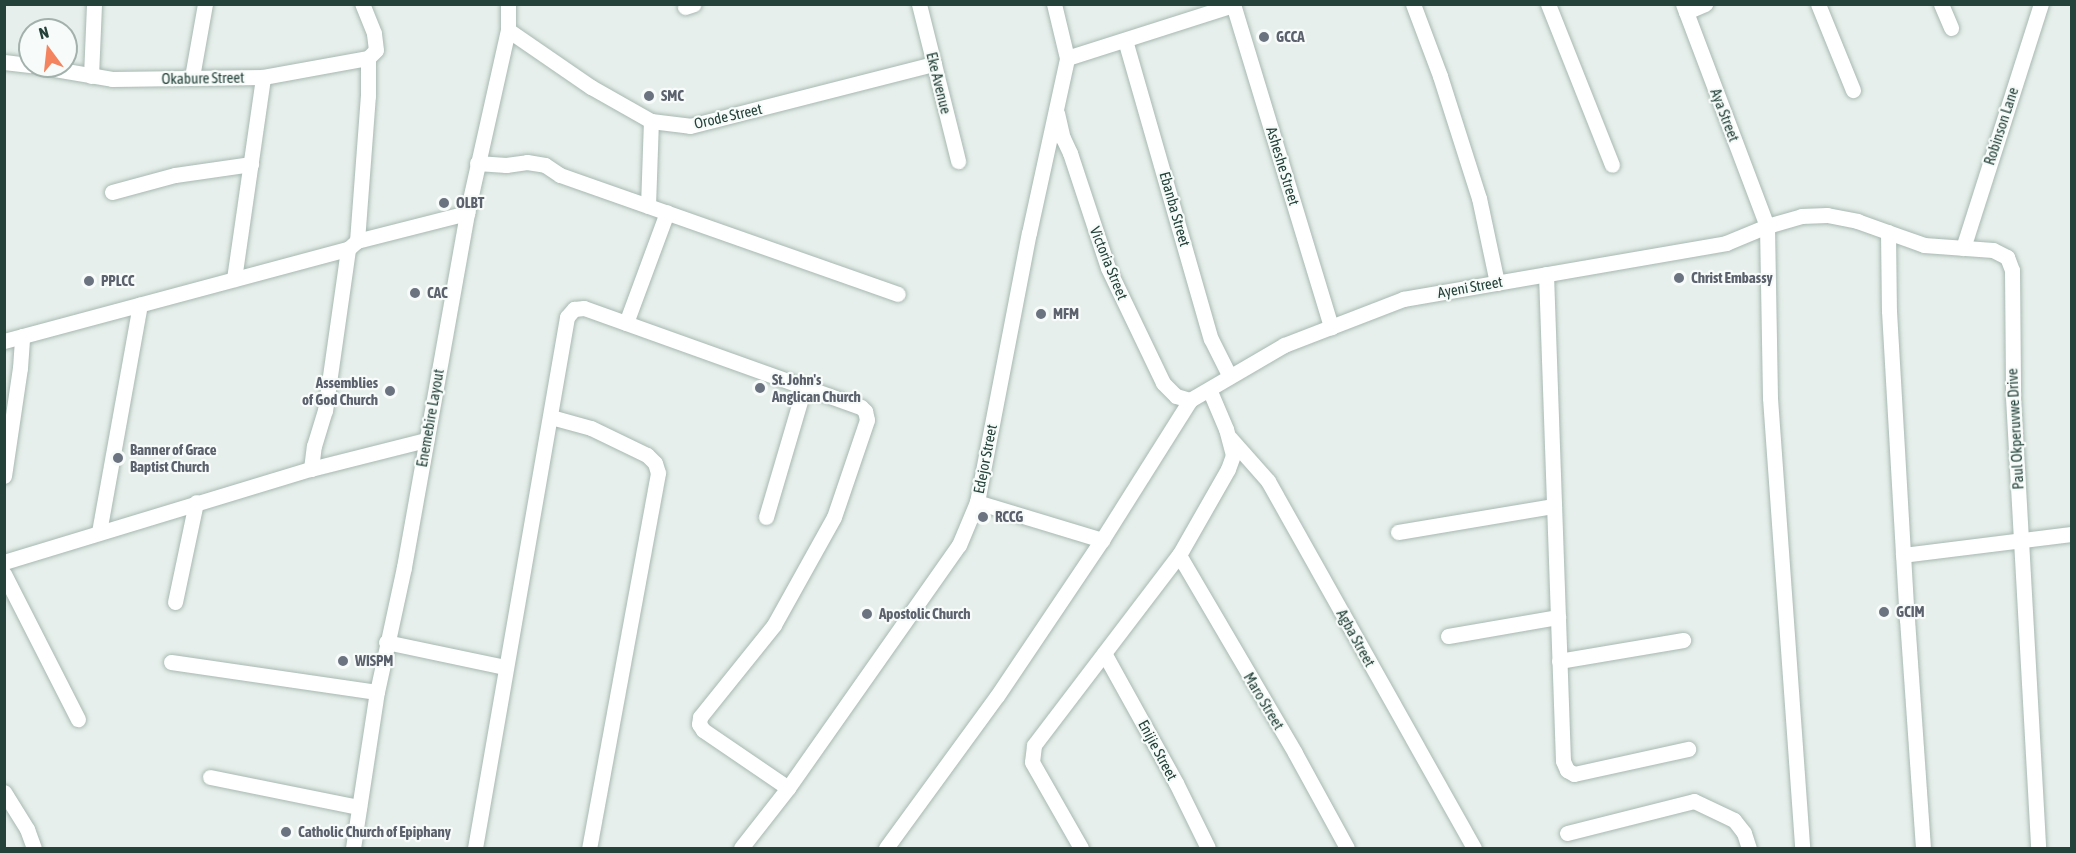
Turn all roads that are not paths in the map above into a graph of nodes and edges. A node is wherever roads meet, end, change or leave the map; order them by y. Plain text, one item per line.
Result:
1 (94, 4) edge
2 (205, 4) edge
3 (362, 4) edge
4 (508, 4) edge
5 (919, 4) edge
6 (1054, 4) edge
7 (1413, 4) edge
8 (1548, 4) edge
9 (1705, 4) edge
10 (1818, 4) edge
11 (1941, 4) edge
12 (2041, 4) edge
13 (1233, 5) edge
14 (1684, 8) edge
15 (1951, 28) dead end
16 (508, 30) junction
17 (1125, 40) junction
18 (368, 58) junction
19 (1067, 58) junction
20 (934, 64) junction
21 (78, 74) edge
22 (91, 76) junction
23 (192, 77) junction
24 (263, 77) junction
25 (1853, 90) dead end
26 (1056, 107) junction
27 (651, 121) junction
28 (958, 161) dead end
29 (477, 163) junction
30 (251, 164) junction
31 (1612, 165) dead end
32 (112, 192) dead end
33 (648, 206) junction
34 (667, 212) junction
35 (467, 213) junction
36 (1767, 226) junction
37 (1887, 232) junction
38 (352, 245) junction
39 (1963, 248) junction
40 (1546, 274) junction
41 (234, 279) junction
42 (1497, 283) junction
43 (898, 294) dead end
44 (140, 305) junction
45 (626, 323) junction
46 (1331, 327) junction
47 (22, 336) junction
48 (4, 341) edge
49 (1229, 375) junction
50 (804, 388) junction
51 (1209, 389) junction
52 (1190, 400) junction
53 (550, 417) junction
54 (1228, 436) junction
55 (426, 440) junction
56 (311, 469) junction
57 (4, 476) edge
58 (196, 502) junction
59 (977, 502) junction
60 (1554, 506) junction
61 (766, 517) dead end
62 (99, 532) junction
63 (1398, 532) dead end
64 (2072, 534) edge
65 (1102, 540) junction
66 (2022, 540) junction
67 (1179, 555) junction
68 (1903, 555) junction
69 (4, 562) edge
70 (4, 574) edge
71 (175, 602) dead end
72 (1558, 617) junction
73 (1448, 636) dead end
74 (1683, 640) dead end
75 (386, 642) junction
76 (1104, 653) junction
77 (1559, 661) junction
78 (171, 662) dead end
79 (505, 666) junction
80 (377, 692) junction
81 (78, 719) dead end
82 (1688, 749) dead end
83 (210, 777) dead end
84 (788, 788) junction
85 (4, 792) edge
86 (359, 807) junction
87 (1567, 833) dead end
88 (34, 849) edge
89 (353, 849) edge
90 (475, 849) edge
91 (590, 849) edge
92 (741, 849) edge
93 (886, 849) edge
94 (1081, 849) edge
95 (1208, 849) edge
96 (1347, 849) edge
97 (1474, 849) edge
98 (1749, 849) edge
99 (1802, 849) edge
100 (1923, 849) edge
101 (2038, 849) edge

1 - 22 street
2 - 23 street
3 - 18 street
4 - 16 street, Enemebire Layout
5 - 20 street, Eke Avenue
6 - 19 street, Edejor Street
7 - 42 street
8 - 31 street
9 - 14 street
10 - 25 street
11 - 15 street
12 - 39 street, Robinson Lane
13 - 17 street
13 - 46 street, Asheshe Street
14 - 36 street, Aya Street
16 - 27 street, Orode Street
16 - 29 street, Enemebire Layout
17 - 19 street
17 - 49 street, Ebanba Street
18 - 24 street, Okabure Street
18 - 38 street
19 - 26 street, Edejor Street
20 - 27 street, Orode Street
20 - 28 street, Eke Avenue
21 - 22 street, Okabure Street
22 - 23 street, Okabure Street
23 - 24 street, Okabure Street
24 - 30 street
26 - 52 street, Victoria Street
26 - 59 street, Edejor Street
27 - 33 street
29 - 33 street
29 - 35 street, Enemebire Layout
30 - 32 street
30 - 41 street
33 - 34 street
34 - 43 street
34 - 45 street
35 - 38 street
35 - 55 street, Enemebire Layout
36 - 37 street, Paul Okperuvwe Drive
36 - 40 street, Ayeni Street
36 - 99 street, Aya Street
37 - 39 street, Paul Okperuvwe Drive
37 - 68 street
38 - 41 street
38 - 56 street
39 - 66 street, Paul Okperuvwe Drive
40 - 42 street, Ayeni Street
40 - 60 street
41 - 44 street
42 - 46 street, Ayeni Street
44 - 47 street
44 - 62 street
45 - 50 street
45 - 53 street
46 - 49 street, Ayeni Street
47 - 48 street
47 - 57 street
49 - 51 street, Ayeni Street
50 - 61 street
50 - 84 street
51 - 52 street, Ayeni Street
51 - 54 street
52 - 65 street
53 - 79 street
53 - 91 street
54 - 67 street
54 - 97 street, Agba Street
55 - 56 street
55 - 75 street, Enemebire Layout
56 - 58 street
58 - 62 street
58 - 71 street
59 - 65 street
59 - 84 street, Edejor Street
60 - 63 street
60 - 72 street
62 - 69 street
64 - 66 street
65 - 93 street
66 - 68 street
66 - 101 street, Paul Okperuvwe Drive
67 - 76 street
67 - 96 street, Maro Street
68 - 100 street
70 - 81 street
72 - 73 street
72 - 77 street
74 - 77 street
75 - 79 street
75 - 80 street, Enemebire Layout
76 - 94 street
76 - 95 street, Enijie Street
77 - 82 street
78 - 80 street
79 - 90 street
80 - 86 street, Enemebire Layout
83 - 86 street
84 - 92 street, Edejor Street
85 - 88 street
86 - 89 street, Enemebire Layout
87 - 98 street

